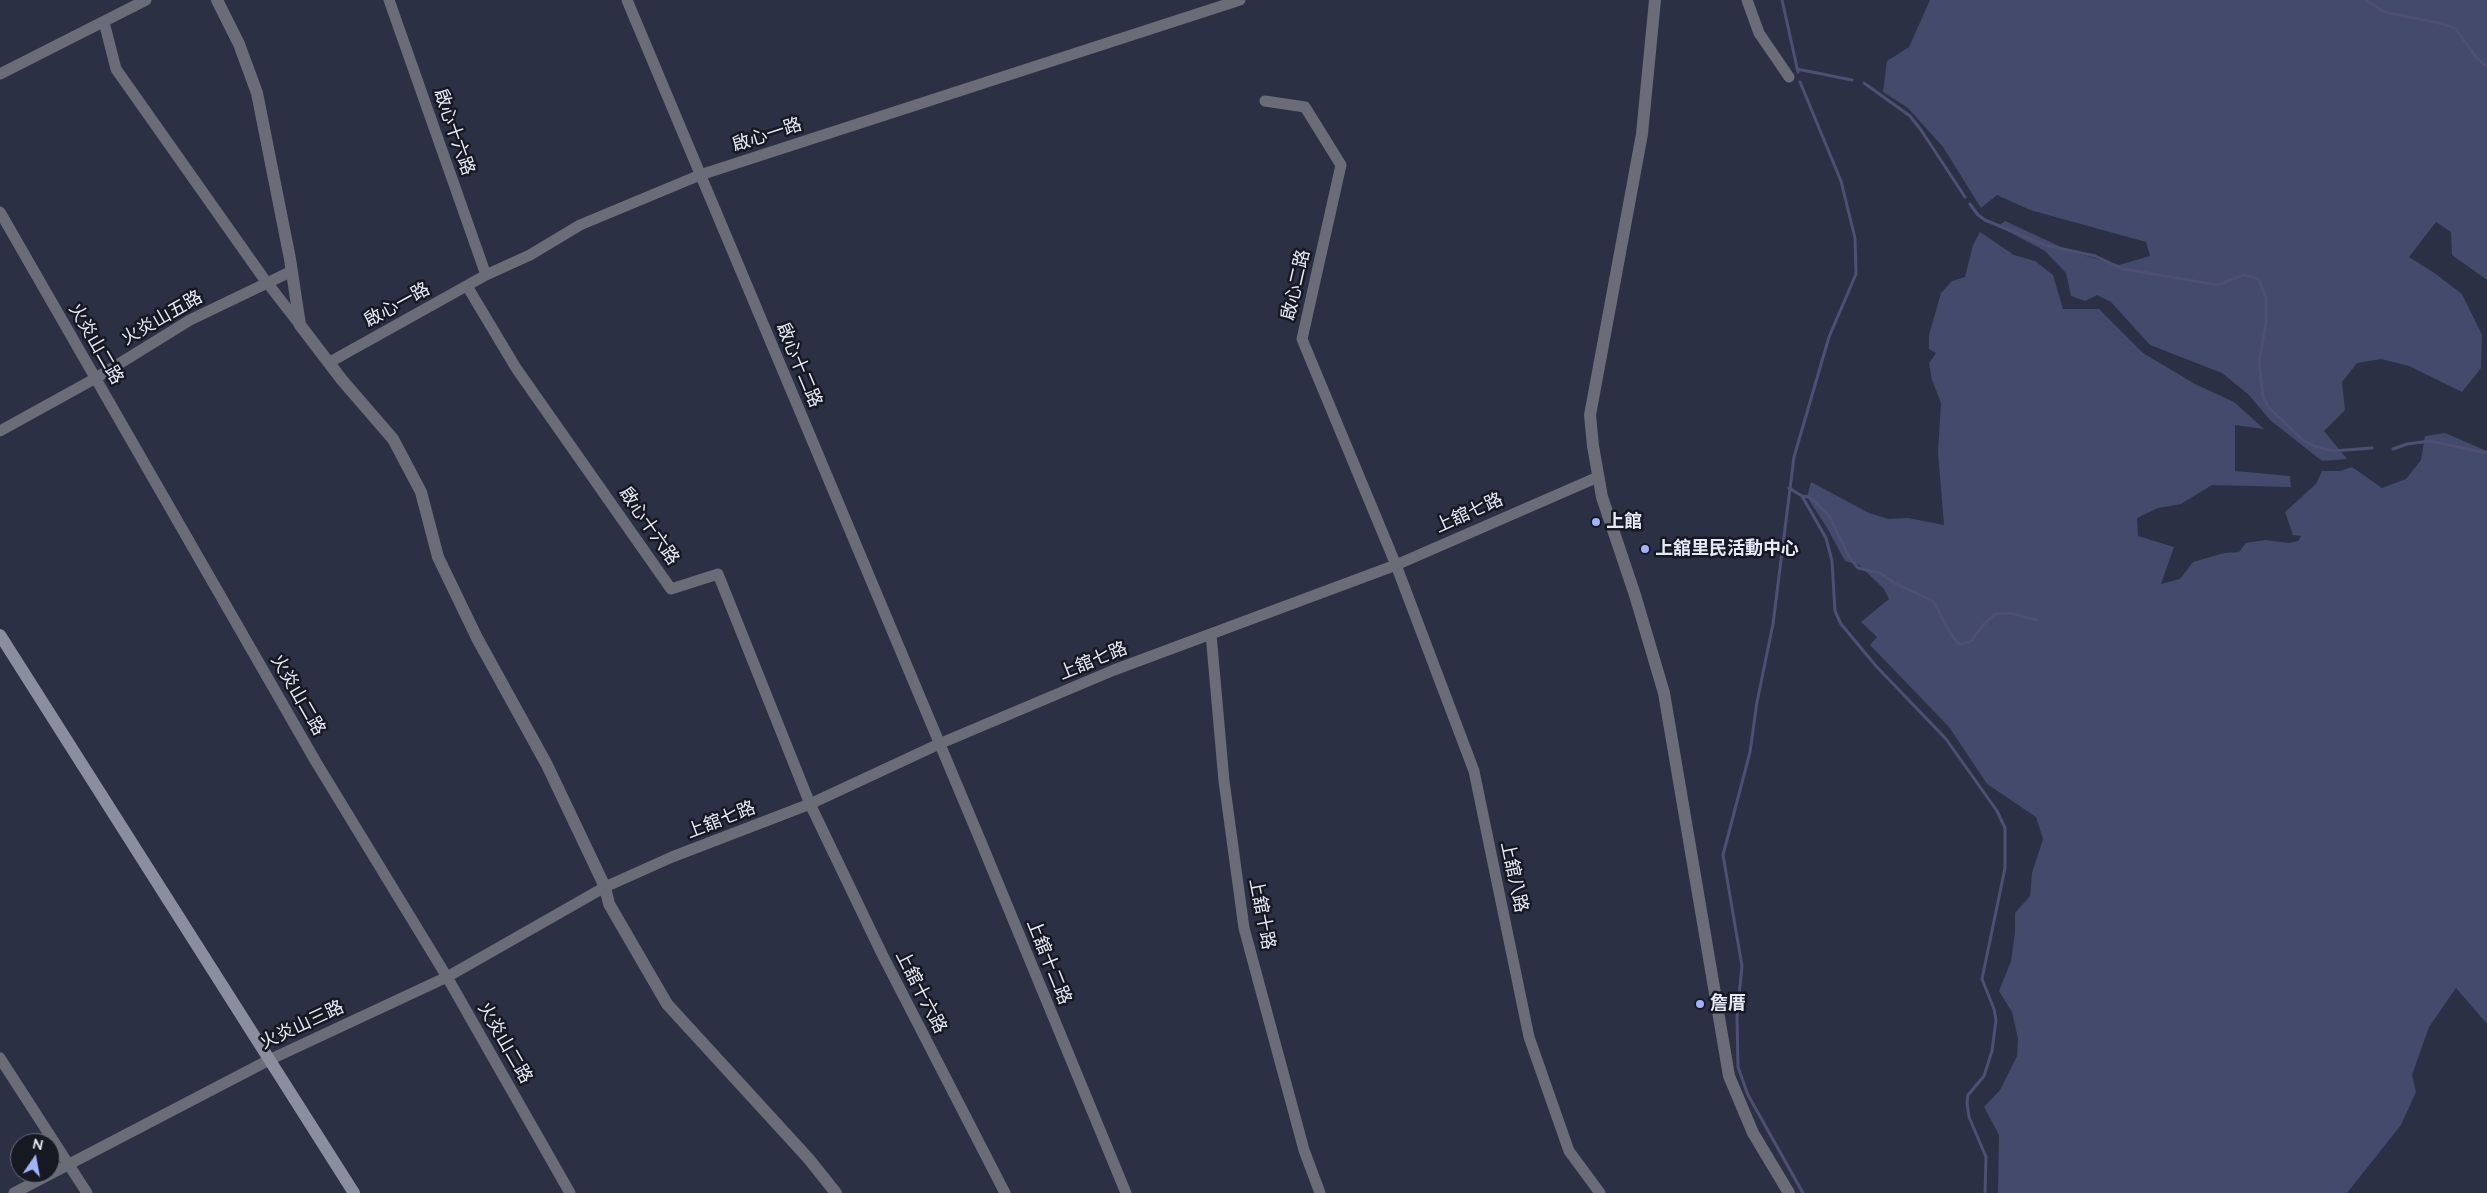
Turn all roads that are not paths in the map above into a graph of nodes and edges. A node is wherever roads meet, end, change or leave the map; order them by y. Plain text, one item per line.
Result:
1 (146, 0) edge
2 (217, 0) edge
3 (389, 0) edge
4 (627, 0) edge
5 (1240, 0) edge
6 (1655, 0) edge
7 (1747, 0) edge
8 (104, 22) junction
9 (0, 74) edge
10 (1789, 77) dead end
11 (1265, 101) dead end
12 (700, 175) junction
13 (0, 212) edge
14 (292, 271) junction
15 (486, 276) junction
16 (267, 282) junction
17 (467, 286) junction
18 (300, 325) junction
19 (330, 362) junction
20 (96, 378) junction
21 (0, 431) edge
22 (1598, 477) junction
23 (1396, 565) junction
24 (1211, 634) junction
25 (0, 635) edge
26 (939, 744) junction
27 (810, 804) junction
28 (605, 887) junction
29 (447, 977) junction
30 (0, 1058) edge
31 (269, 1060) junction
32 (69, 1165) junction
33 (14, 1193) edge
34 (87, 1193) edge
35 (354, 1193) edge
36 (570, 1193) edge
37 (836, 1193) edge
38 (1005, 1193) edge
39 (1126, 1193) edge
40 (1320, 1193) edge
41 (1600, 1193) edge
42 (1789, 1193) edge

1 - 8 street
2 - 14 street
3 - 15 street, 啟心十六路
4 - 12 street, 啟心十二路
5 - 12 street, 啟心一路
6 - 22 street
7 - 10 street
8 - 9 street
8 - 16 street
11 - 23 street, 啟心二路
12 - 15 street, 啟心一路
12 - 26 street, 啟心十二路
13 - 20 street, 火炎山二路
14 - 16 street, 火炎山五路
14 - 18 street
15 - 17 street, 啟心一路
16 - 18 street
16 - 20 street, 火炎山五路
17 - 19 street, 啟心一路
17 - 27 street, 啟心十六路
18 - 19 street
19 - 28 street
20 - 21 street, 火炎山五路
20 - 29 street, 火炎山二路
22 - 23 street, 上舘七路
22 - 42 street
23 - 24 street, 上舘七路
23 - 41 street, 上舘八路
24 - 26 street, 上舘七路
24 - 40 street, 上舘十路
25 - 31 main road
26 - 27 street, 上舘七路
26 - 39 street, 上舘十二路
27 - 28 street, 上舘七路
27 - 38 street, 上舘十六路
28 - 29 street, 火炎山三路
28 - 37 street
29 - 31 street, 火炎山三路
29 - 36 street, 火炎山二路
30 - 32 street
31 - 32 street, 火炎山三路
31 - 35 main road
32 - 33 street, 火炎山三路
32 - 34 street

